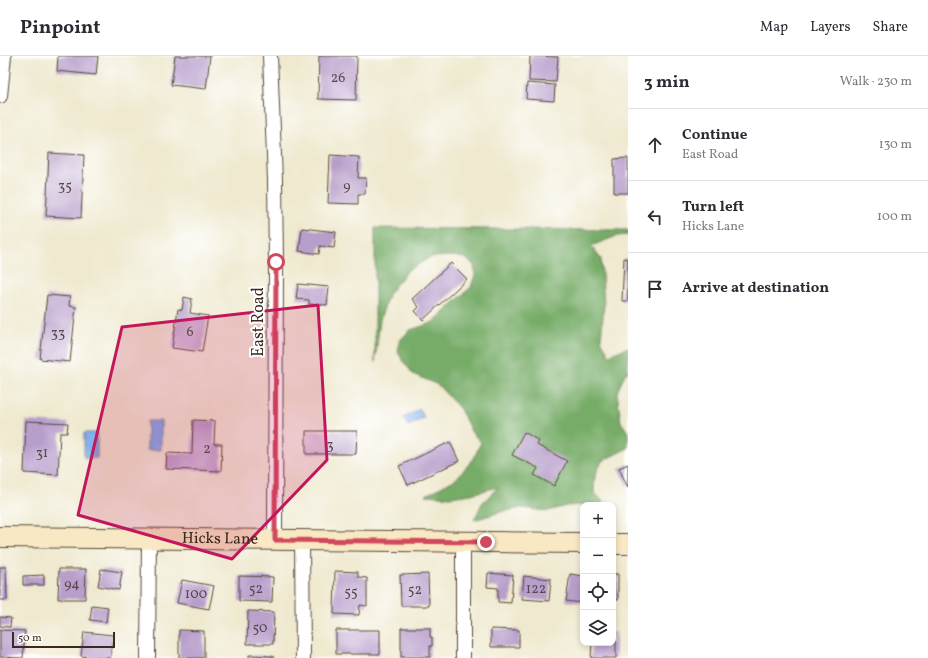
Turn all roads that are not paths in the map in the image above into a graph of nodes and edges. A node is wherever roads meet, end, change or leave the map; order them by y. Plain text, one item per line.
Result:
1 (4, 56) edge
2 (270, 56) edge
3 (0, 96) edge
4 (0, 537) edge
5 (149, 539) junction
6 (275, 540) junction
7 (302, 540) junction
8 (463, 542) junction
9 (580, 543) edge
10 (616, 544) edge
11 (628, 544) edge
12 (148, 658) edge
13 (303, 658) edge
14 (464, 658) edge

1 - 3 street
2 - 6 street, East Road
4 - 5 main road, Hicks Lane
5 - 6 main road, Hicks Lane
5 - 12 street
6 - 7 main road, Hicks Lane
7 - 8 main road, Hicks Lane
7 - 13 street
8 - 9 main road, Hicks Lane
8 - 14 street
10 - 11 main road

